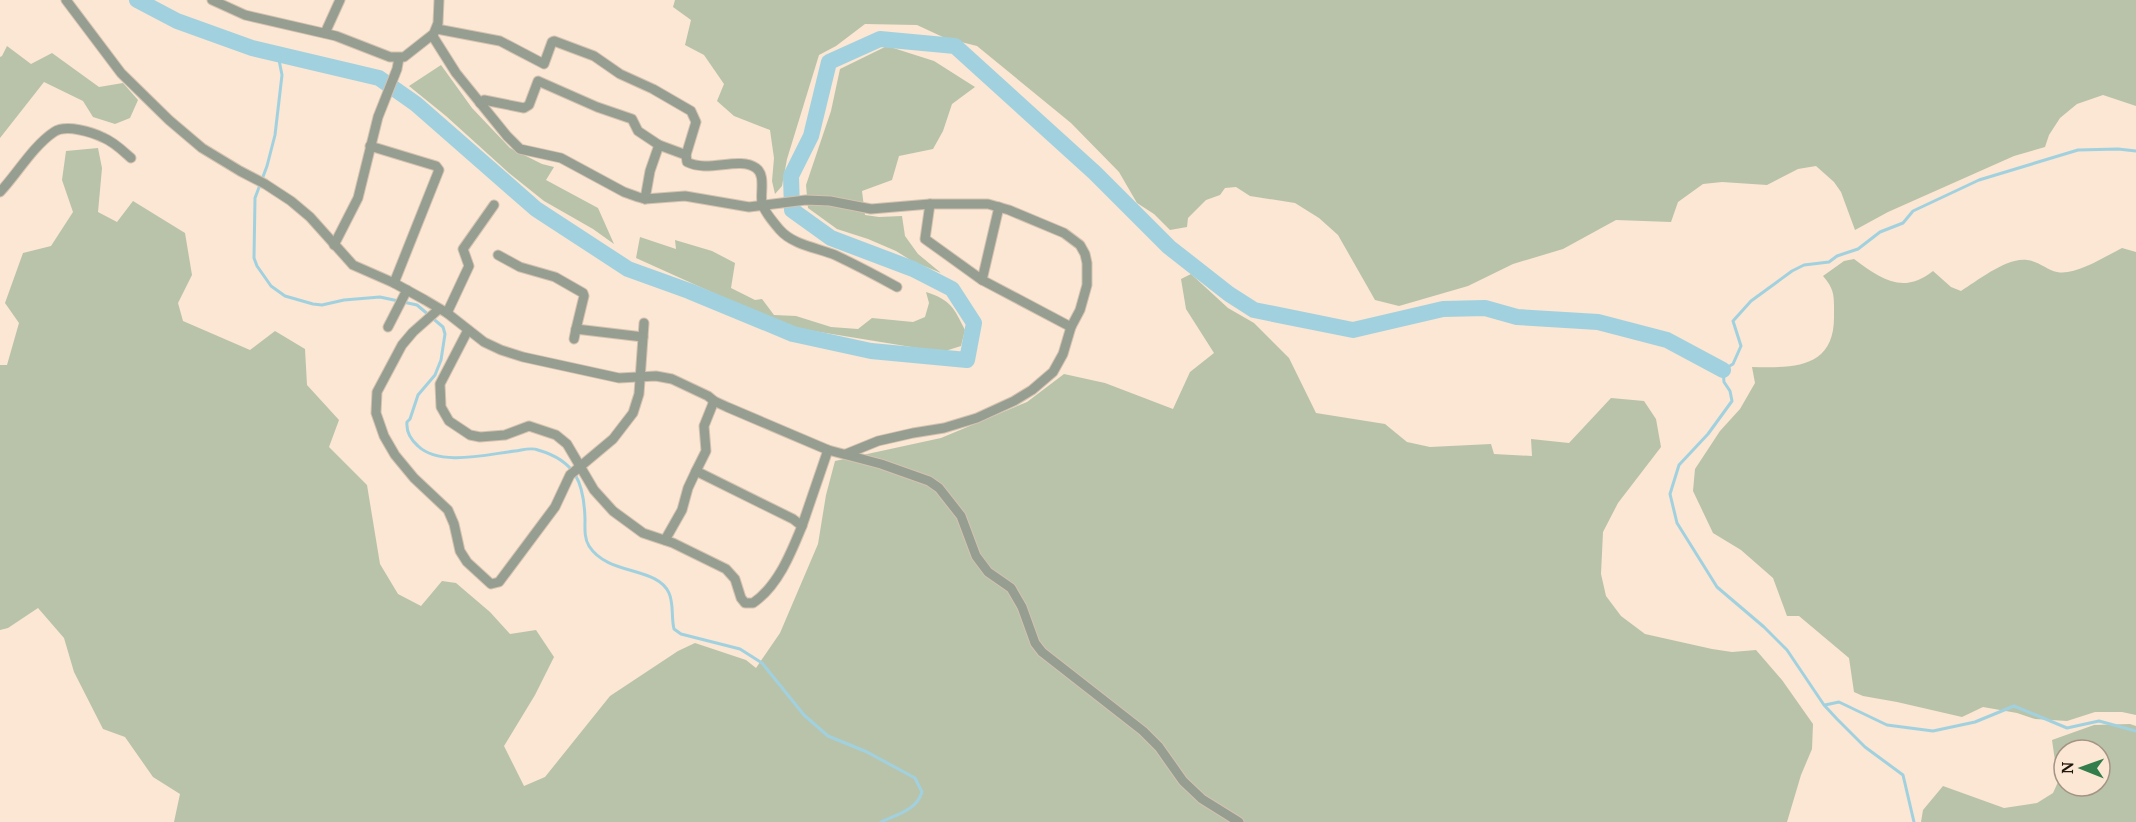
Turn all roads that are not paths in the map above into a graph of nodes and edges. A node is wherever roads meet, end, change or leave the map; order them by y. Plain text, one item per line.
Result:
1 (66, 0) edge
2 (212, 0) edge
3 (340, 0) edge
4 (439, 0) edge
5 (435, 32) junction
6 (325, 33) junction
7 (399, 58) junction
8 (544, 64) junction
9 (538, 81) junction
10 (480, 103) junction
11 (659, 145) junction
12 (370, 146) junction
13 (686, 155) junction
14 (131, 158) dead end
15 (0, 192) edge
16 (645, 199) junction
17 (930, 204) junction
18 (494, 205) dead end
19 (762, 205) junction
20 (999, 207) junction
21 (334, 245) junction
22 (498, 255) dead end
23 (982, 280) junction
24 (394, 283) junction
25 (897, 287) dead end
26 (406, 293) junction
27 (438, 313) junction
28 (644, 323) dead end
29 (388, 327) dead end
30 (1071, 327) junction
31 (468, 330) junction
32 (643, 337) junction
33 (641, 376) junction
34 (714, 401) junction
35 (828, 450) junction
36 (846, 454) junction
37 (575, 470) junction
38 (696, 471) junction
39 (802, 526) junction
40 (665, 540) junction
41 (1239, 822) edge

1 - 21 street
2 - 6 street
3 - 6 street
4 - 5 street
5 - 7 street
5 - 8 street
5 - 10 street
6 - 7 street
7 - 12 street
8 - 9 street
8 - 13 street
9 - 10 street
9 - 11 street
10 - 16 street
11 - 13 street
11 - 16 street
12 - 21 street
12 - 24 street
13 - 19 street
14 - 15 street
16 - 19 street
17 - 19 street
17 - 20 street
17 - 23 street
18 - 27 street
19 - 25 street
20 - 23 street
20 - 30 street
21 - 24 street
22 - 32 street
23 - 30 street
24 - 26 street
26 - 27 street
26 - 29 street
27 - 31 street
27 - 37 street
28 - 32 street
30 - 36 street
31 - 33 street
31 - 37 street
32 - 33 street
33 - 34 street
33 - 37 street
34 - 35 street
34 - 38 street
35 - 36 street
35 - 39 street
36 - 41 street
37 - 40 street
38 - 39 street
38 - 40 street
39 - 40 street

